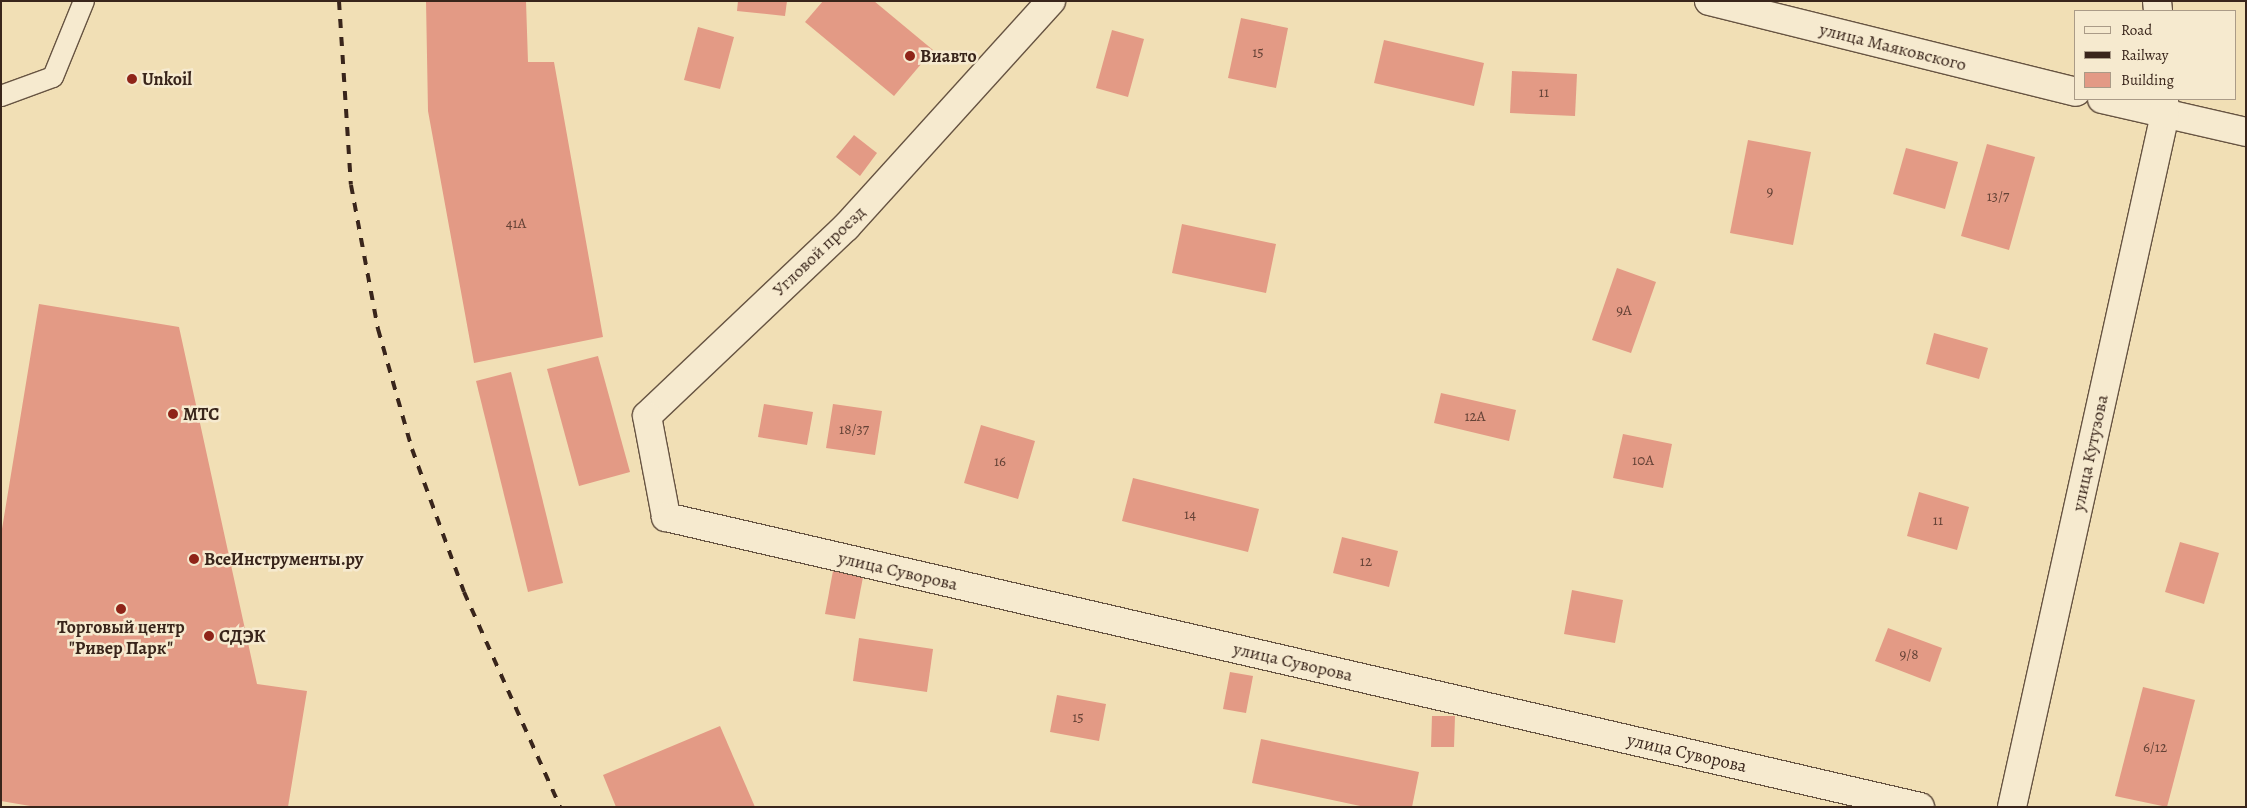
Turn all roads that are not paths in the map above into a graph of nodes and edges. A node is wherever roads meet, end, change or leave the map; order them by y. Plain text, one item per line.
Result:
1 (84, 1) edge
2 (1051, 1) edge
3 (1709, 1) edge
4 (2074, 92) edge
5 (1, 96) edge
6 (2111, 100) edge
7 (2164, 106) edge
8 (2246, 132) edge
9 (666, 517) joint
10 (1920, 807) edge
11 (2012, 807) edge

1 - 5 lane
2 - 9 street, Угловой проезд
3 - 4 street, улица Маяковского
6 - 7 street
7 - 8 street
7 - 11 street, улица Кутузова
9 - 10 street, улица Суворова

